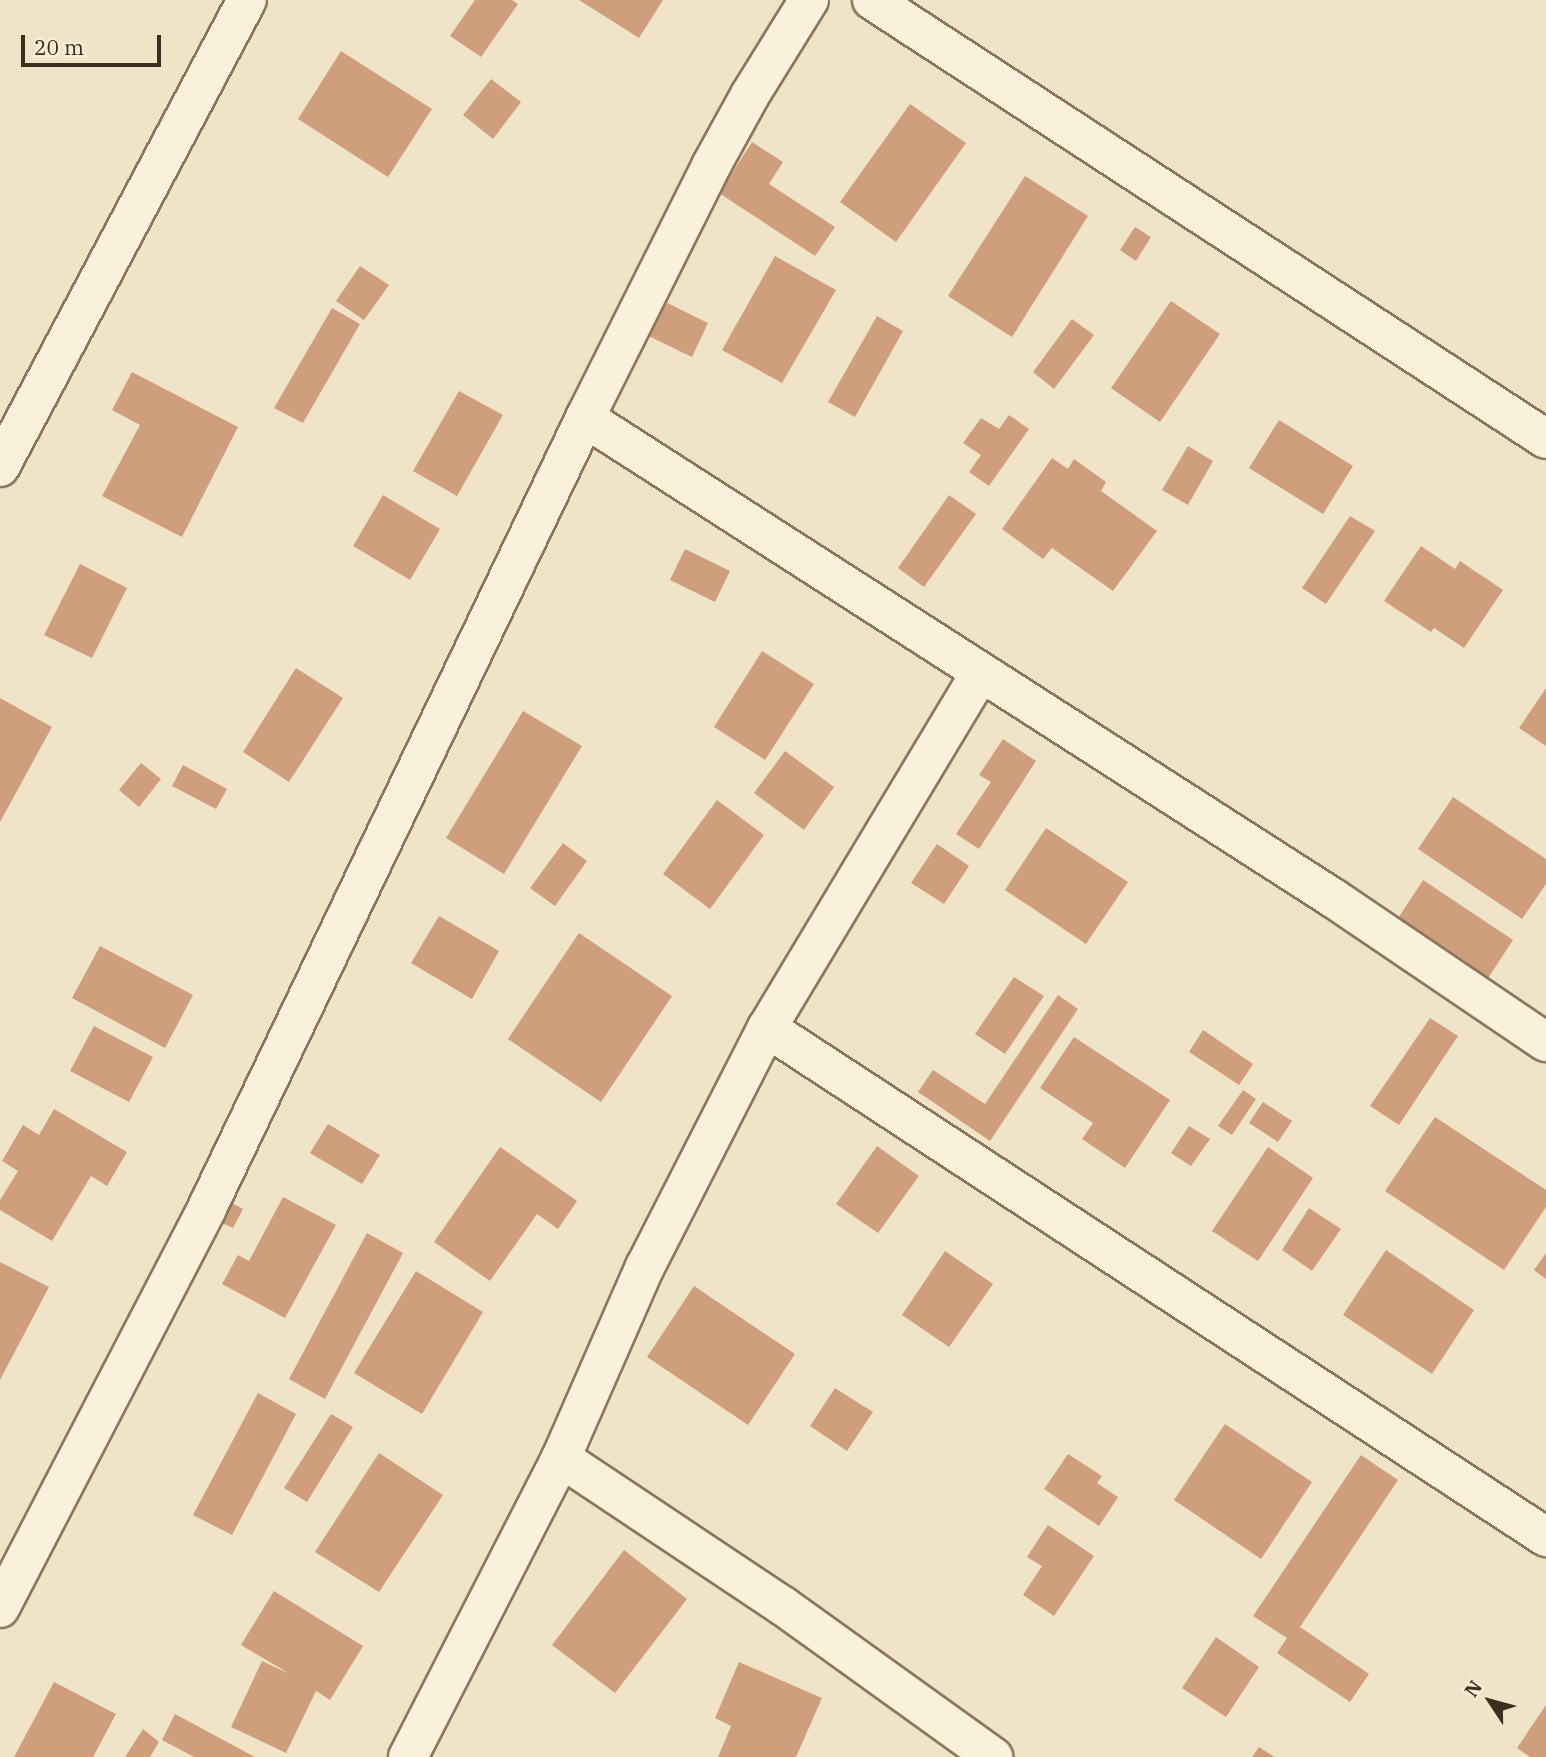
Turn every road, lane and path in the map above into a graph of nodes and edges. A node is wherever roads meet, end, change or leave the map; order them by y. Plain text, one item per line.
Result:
1 (247, 0) edge
2 (810, 0) edge
3 (872, 0) edge
4 (585, 418) junction
5 (1546, 439) edge
6 (0, 467) edge
7 (980, 674) junction
8 (767, 1028) junction
9 (1546, 1042) edge
10 (561, 1458) junction
11 (1546, 1537) edge
12 (0, 1608) edge
13 (986, 1755) edge
14 (408, 1757) edge

1 - 6 street
2 - 4 street
3 - 5 street
4 - 7 street
4 - 12 street
7 - 8 street
7 - 9 street
8 - 10 street
8 - 11 street
10 - 13 street
10 - 14 street

